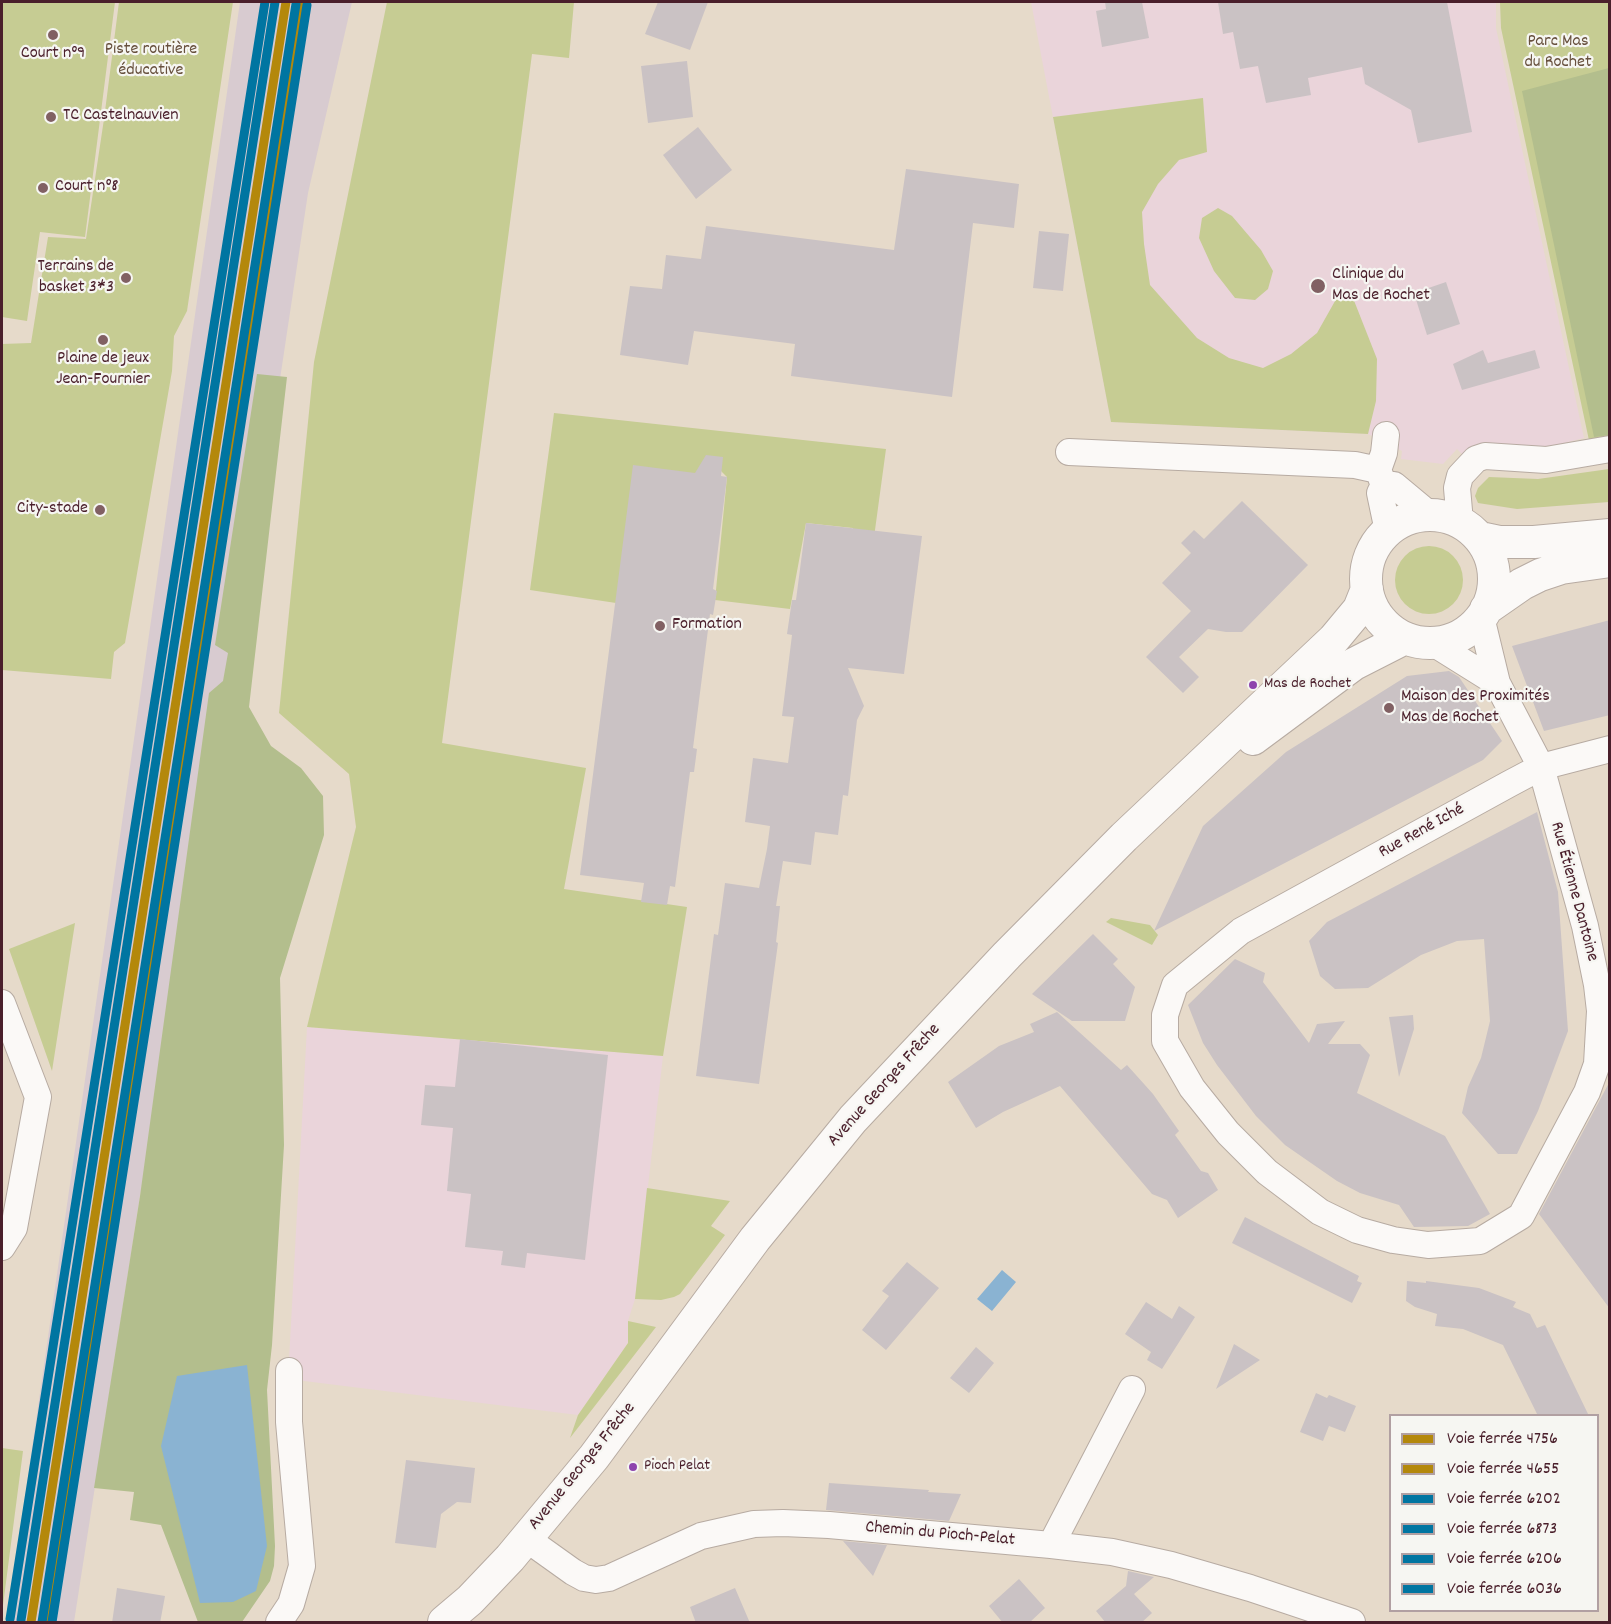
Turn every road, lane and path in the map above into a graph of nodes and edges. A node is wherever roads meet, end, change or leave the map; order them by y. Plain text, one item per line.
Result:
1 (1386, 435) dead end
2 (1610, 449) edge
3 (1069, 452) dead end
4 (1381, 477) junction
5 (1430, 515) junction
6 (1470, 530) junction
7 (1388, 531) junction
8 (1610, 535) edge
9 (1610, 561) edge
10 (1367, 589) junction
11 (1483, 613) junction
12 (1419, 640) junction
13 (1497, 683) junction
14 (1610, 749) edge
15 (1541, 767) junction
16 (2, 1003) edge
17 (1521, 1216) joint
18 (2, 1247) edge
19 (289, 1371) dead end
20 (1132, 1389) dead end
21 (1051, 1545) junction
22 (538, 1547) junction
23 (279, 1623) edge
24 (444, 1623) edge
25 (466, 1623) edge
26 (1352, 1623) edge

1 - 4 street
2 - 6 street
3 - 4 street
4 - 5 street
4 - 7 street
5 - 6 main road
5 - 7 main road
6 - 8 main road
6 - 11 main road
7 - 10 main road
9 - 11 main road
10 - 12 main road
10 - 24 main road, Avenue Georges Frêche
11 - 12 main road
11 - 13 street, Rue Étienne Dantoine
12 - 13 street
12 - 22 main road, Avenue Georges Frêche
13 - 15 street, Rue Étienne Dantoine
14 - 15 street, Rue René Iché
15 - 17 street, Rue Étienne Dantoine
15 - 17 street, Rue René Iché
16 - 18 street
19 - 23 street
20 - 21 street
21 - 22 street, Chemin du Pioch-Pelat
21 - 26 street, Chemin du Pioch-Pelat
22 - 25 main road, Avenue Georges Frêche

